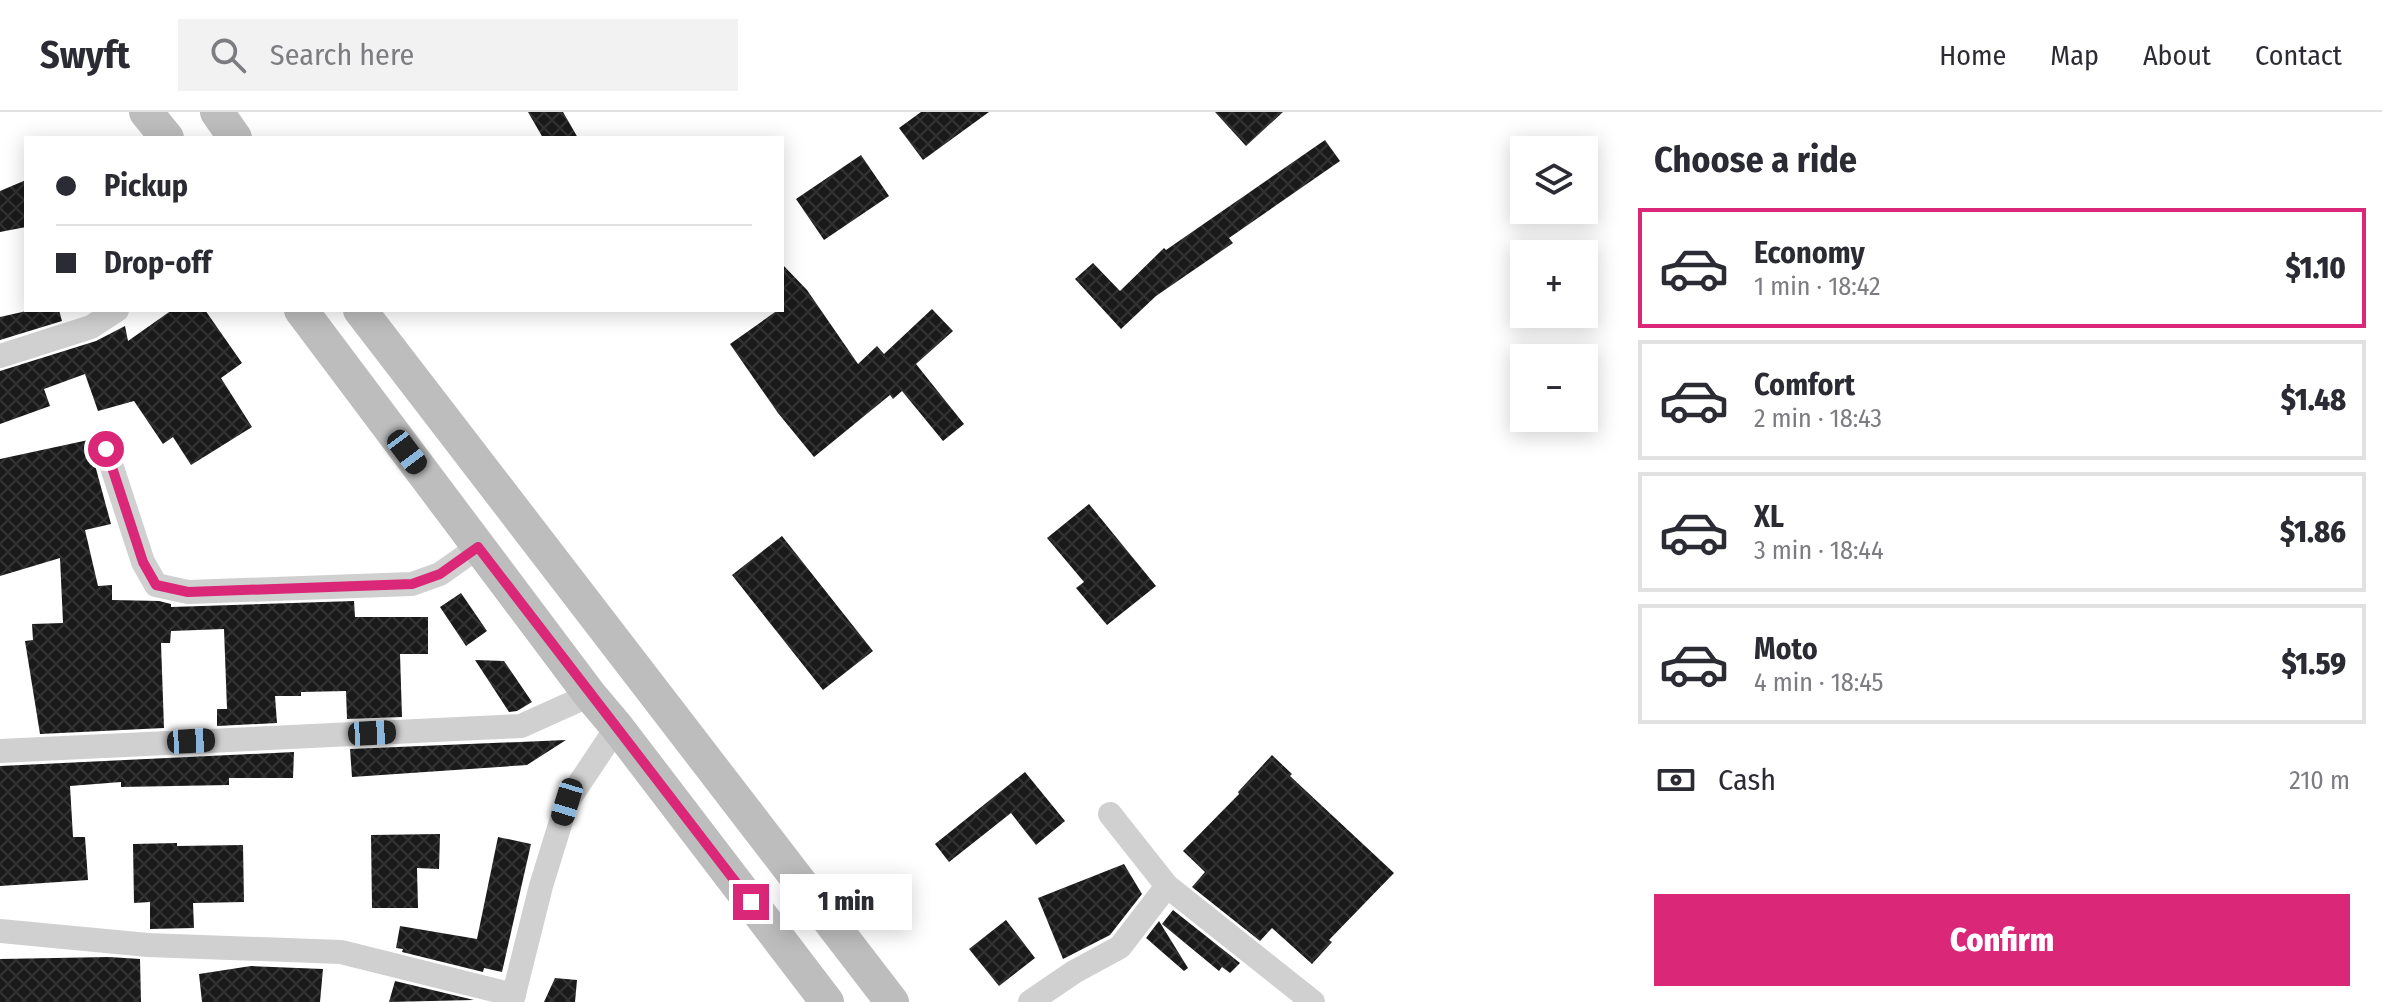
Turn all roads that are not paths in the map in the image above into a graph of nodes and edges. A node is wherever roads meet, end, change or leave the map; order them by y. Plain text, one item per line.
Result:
1 (146, 112) edge
2 (217, 112) edge
3 (165, 136) edge
4 (234, 136) edge
5 (114, 312) edge
6 (302, 312) edge
7 (362, 312) edge
8 (0, 356) edge
9 (106, 449) dead end
10 (478, 547) junction
11 (590, 695) junction
12 (617, 727) junction
13 (0, 751) edge
14 (1110, 814) dead end
15 (1167, 886) junction
16 (0, 931) edge
17 (513, 998) edge
18 (827, 1002) edge
19 (892, 1002) edge
20 (1030, 1002) edge
21 (1313, 1002) edge

1 - 3 main road
2 - 4 main road
5 - 8 street
6 - 10 main road
7 - 19 main road
9 - 10 street
10 - 11 main road
11 - 12 main road
11 - 13 street
12 - 17 street
12 - 18 main road
14 - 15 street
15 - 20 street
15 - 21 street
16 - 17 street

